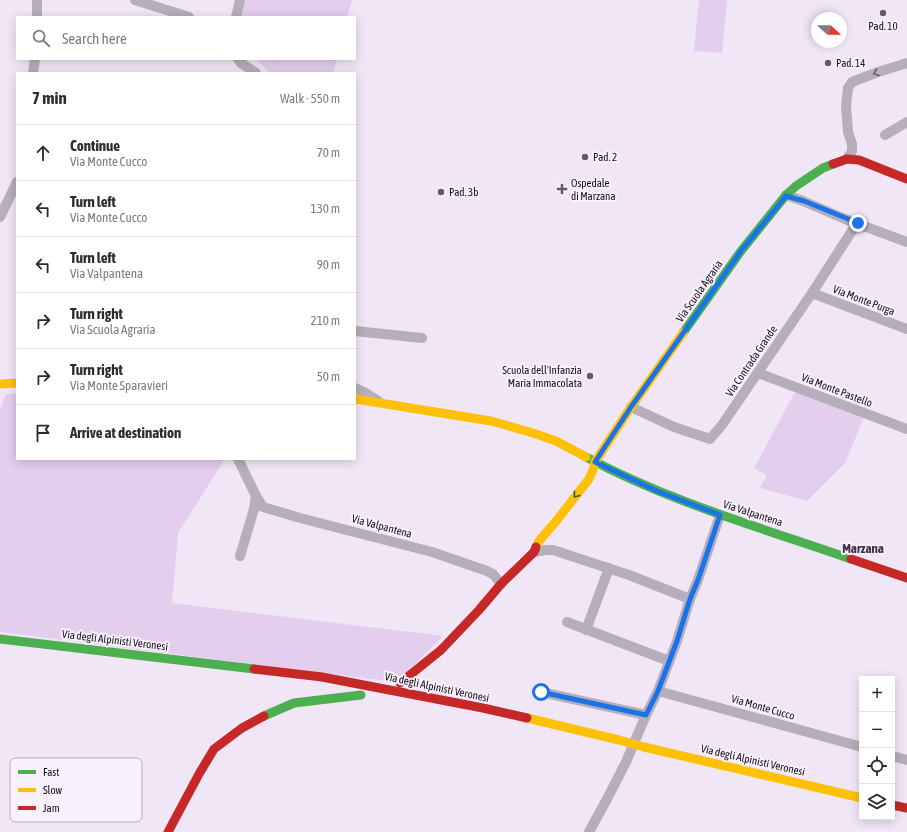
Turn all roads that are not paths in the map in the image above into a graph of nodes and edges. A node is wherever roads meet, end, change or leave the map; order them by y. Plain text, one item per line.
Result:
1 (37, 0) edge
2 (135, 0) edge
3 (240, 0) edge
4 (37, 16) edge
5 (186, 16) edge
6 (236, 16) edge
7 (35, 60) edge
8 (239, 60) edge
9 (907, 63) edge
10 (33, 72) edge
11 (254, 72) edge
12 (907, 122) edge
13 (885, 135) dead end
14 (847, 159) junction
15 (907, 179) edge
16 (16, 184) edge
17 (786, 196) junction
18 (0, 217) edge
19 (858, 223) junction
20 (907, 242) edge
21 (812, 293) junction
22 (907, 329) edge
23 (356, 331) edge
24 (422, 338) dead end
25 (758, 373) junction
26 (16, 383) edge
27 (0, 384) edge
28 (356, 388) edge
29 (356, 399) edge
30 (383, 404) junction
31 (631, 407) junction
32 (907, 429) edge
33 (238, 460) edge
34 (595, 462) junction
35 (256, 496) junction
36 (720, 515) junction
37 (534, 552) junction
38 (240, 556) dead end
39 (609, 568) junction
40 (907, 578) edge
41 (501, 584) junction
42 (690, 599) junction
43 (567, 622) dead end
44 (586, 630) junction
45 (0, 639) edge
46 (669, 661) junction
47 (400, 683) dead end
48 (658, 691) junction
49 (541, 692) dead end
50 (361, 695) dead end
51 (646, 715) junction
52 (859, 747) edge
53 (895, 757) edge
54 (907, 760) edge
55 (859, 797) edge
56 (895, 806) edge
57 (907, 808) edge
58 (168, 832) edge
59 (589, 832) edge

1 - 4 street
2 - 5 street
3 - 6 street
7 - 10 street
8 - 11 street
9 -> 14 street
12 - 13 street
14 - 15 main road
14 - 17 main road, Via Scuola Agraria
16 - 18 street
17 - 19 street
17 - 31 main road, Via Scuola Agraria
19 - 20 street
19 - 21 street, Via Contrada Grande
21 - 22 street, Via Monte Purga
21 - 25 street, Via Contrada Grande
23 - 24 street
25 - 31 street, Via Contrada Grande
25 - 32 street, Via Monte Pastello
26 - 27 main road
28 - 30 street
29 - 30 main road, Via Valpantena
30 - 34 main road, Via Valpantena
31 - 34 main road, Via Scuola Agraria
33 - 35 street, Via Valpantena
34 - 36 main road, Via Valpantena
34 -> 37 main road
35 - 38 street
35 - 41 street, Via Valpantena
36 - 40 main road, Via Valpantena
36 - 42 street
37 - 39 street
37 - 41 main road
39 - 42 street
39 - 44 street
41 - 47 main road
42 - 46 street
43 - 44 street
44 - 46 street
45 - 55 main road, Via degli Alpinisti Veronesi, bridge
46 - 48 street
48 - 51 street
48 - 52 street, Via Monte Cucco
49 - 51 street
50 - 58 main road
51 - 59 street
53 - 54 street
56 - 57 main road

